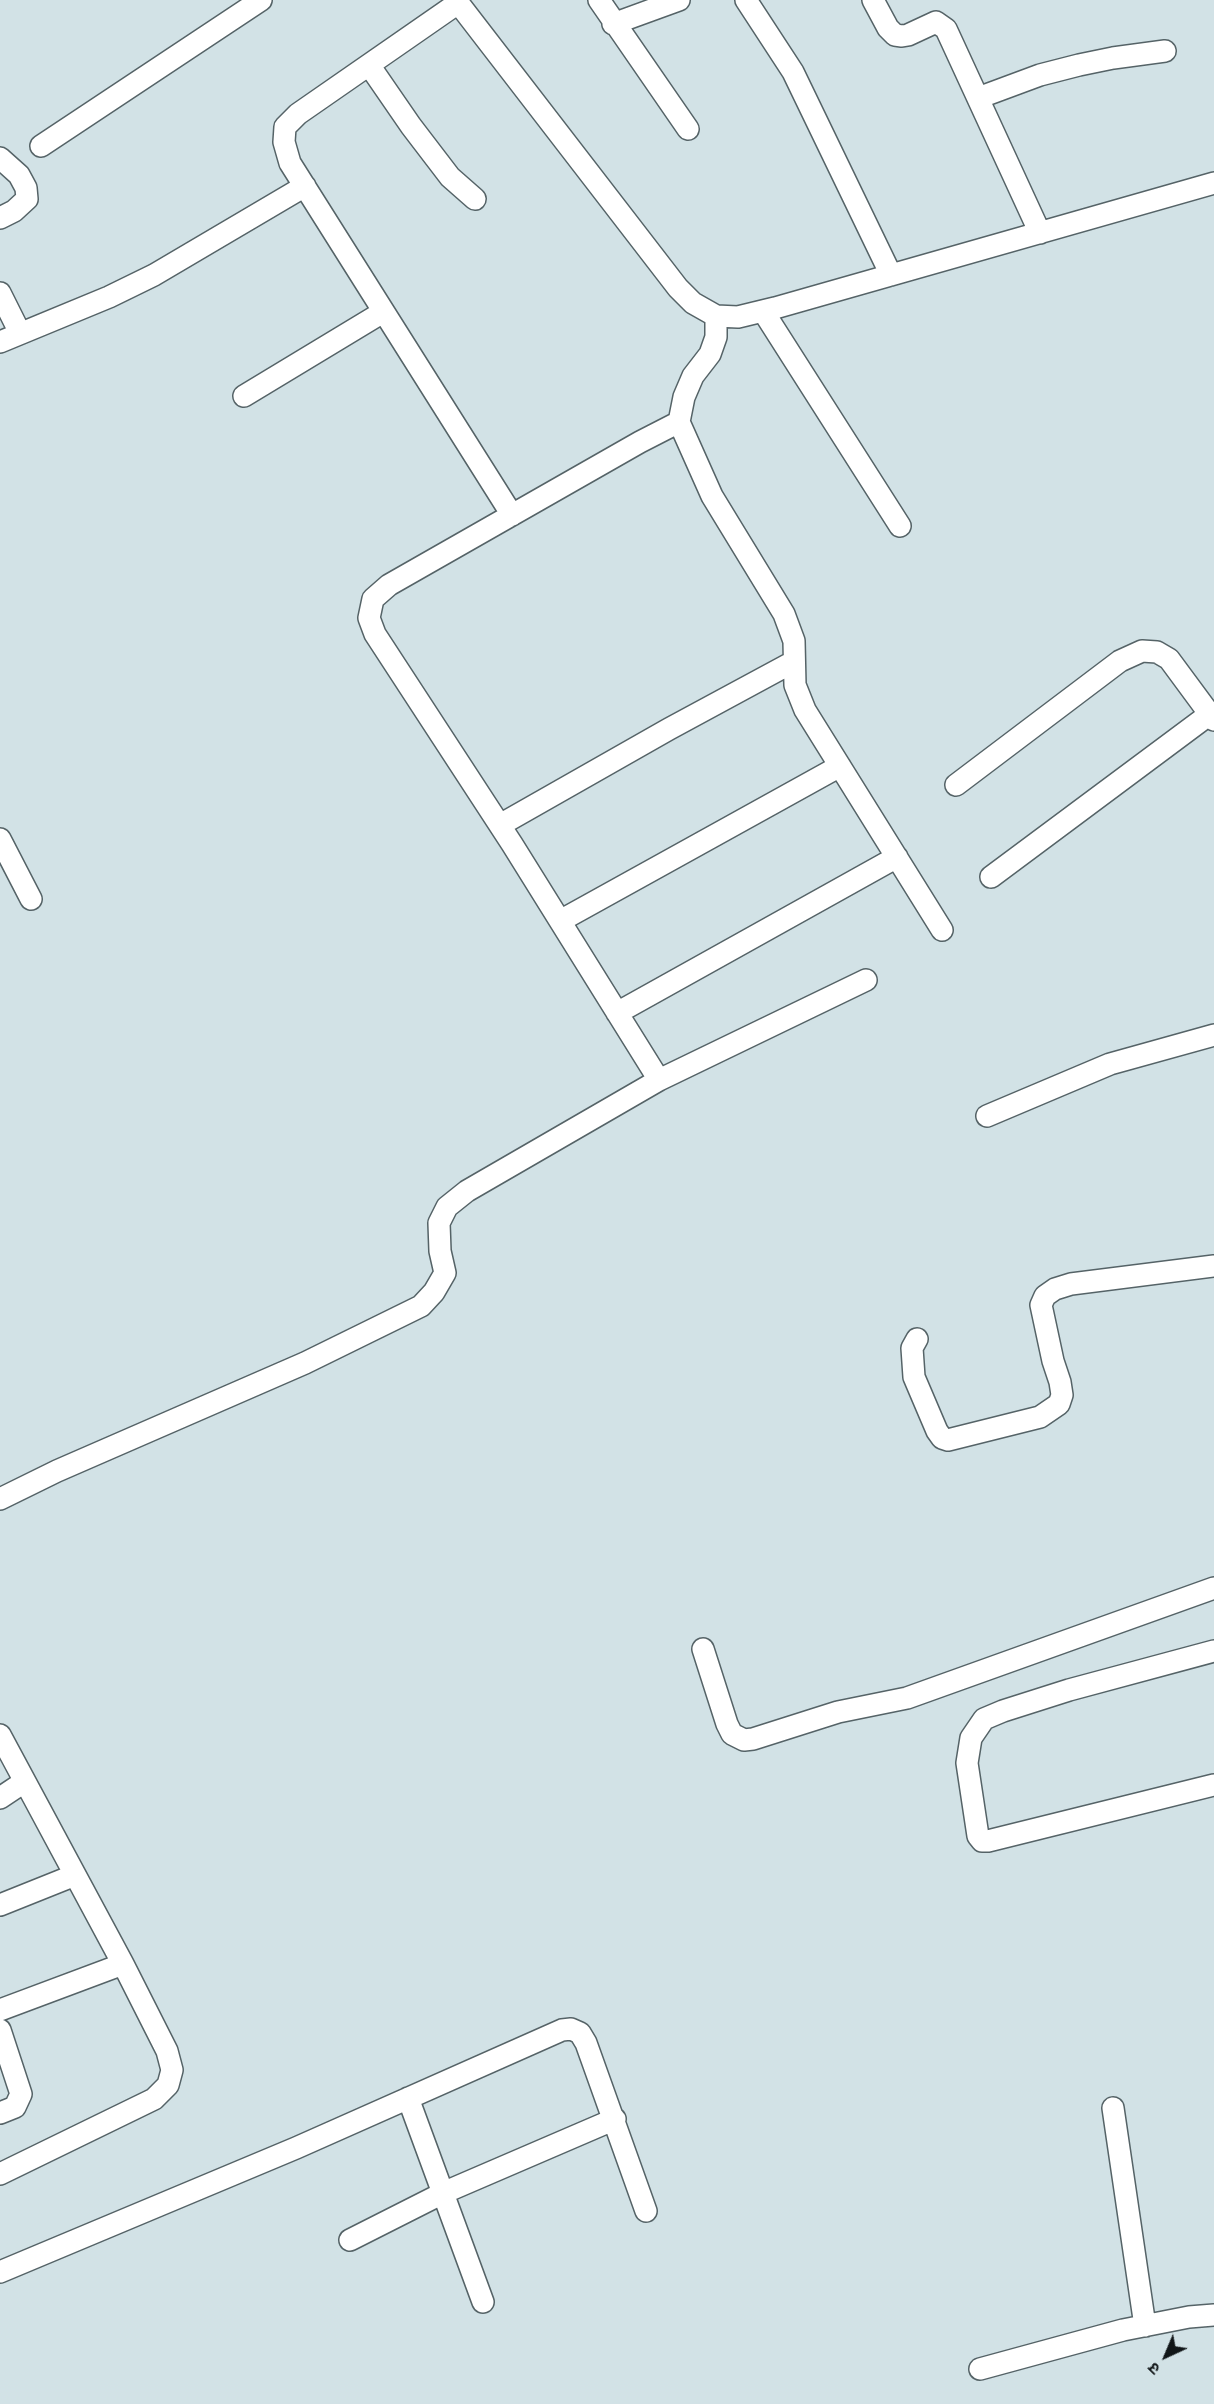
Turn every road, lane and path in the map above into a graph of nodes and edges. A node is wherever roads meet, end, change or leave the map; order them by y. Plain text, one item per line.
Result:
1 (261, 0) edge
2 (599, 0) edge
3 (679, 0) edge
4 (746, 0) edge
5 (873, 0) edge
6 (457, 2) edge
7 (613, 24) junction
8 (1165, 51) dead end
9 (369, 65) junction
10 (978, 98) junction
11 (688, 129) dead end
12 (41, 146) dead end
13 (0, 158) edge
14 (1214, 183) edge
15 (305, 186) junction
16 (475, 199) dead end
17 (0, 218) edge
18 (1040, 232) junction
19 (891, 275) junction
20 (0, 293) edge
21 (763, 311) junction
22 (383, 312) junction
23 (716, 316) junction
24 (20, 333) junction
25 (0, 342) edge
26 (243, 396) dead end
27 (679, 422) junction
28 (512, 515) junction
29 (900, 526) dead end
30 (793, 662) junction
31 (1212, 717) edge
32 (840, 766) junction
33 (956, 785) dead end
34 (500, 825) junction
35 (0, 839) edge
36 (897, 857) junction
37 (991, 877) dead end
38 (31, 898) dead end
39 (560, 921) junction
40 (942, 930) dead end
41 (866, 980) dead end
42 (617, 1013) junction
43 (1214, 1035) edge
44 (659, 1080) junction
45 (987, 1116) dead end
46 (1214, 1266) edge
47 (917, 1339) dead end
48 (0, 1499) edge
49 (1214, 1588) edge
50 (703, 1649) dead end
51 (1214, 1651) edge
52 (0, 1735) edge
53 (24, 1782) junction
54 (1214, 1785) edge
55 (0, 1798) edge
56 (75, 1875) junction
57 (0, 1905) edge
58 (123, 1964) junction
59 (0, 2010) edge
60 (0, 2030) edge
61 (408, 2098) junction
62 (1113, 2108) dead end
63 (0, 2113) edge
64 (615, 2119) junction
65 (0, 2174) edge
66 (443, 2193) junction
67 (646, 2211) dead end
68 (350, 2240) dead end
69 (0, 2272) edge
70 (483, 2302) dead end
71 (1214, 2315) edge
72 (1145, 2326) junction
73 (980, 2369) dead end

1 - 12 street
2 - 7 street
3 - 7 street
4 - 19 street
5 - 10 street
6 - 9 street
6 - 23 street
7 - 11 street
8 - 10 street
9 - 15 street
9 - 16 street
10 - 18 street
13 - 17 street
14 - 18 street
15 - 22 street
15 - 24 street
18 - 19 street
19 - 21 street
20 - 24 street
21 - 23 street
21 - 29 street
22 - 26 street
22 - 28 street
23 - 27 street
24 - 25 street
27 - 28 street
27 - 30 street
28 - 34 street
30 - 32 street
30 - 34 street
31 - 33 street
31 - 37 street
32 - 36 street
32 - 39 street
34 - 39 street
35 - 38 street
36 - 40 street
36 - 42 street
39 - 42 street
41 - 44 street
42 - 44 street
43 - 45 street
44 - 48 street
46 - 47 street
49 - 50 street
51 - 54 street
52 - 53 street
53 - 55 street
53 - 56 street
56 - 57 street
56 - 58 street
58 - 59 street
58 - 65 street
60 - 63 street
61 - 64 street
61 - 66 street
61 - 69 street
62 - 72 street
64 - 66 street
64 - 67 street
66 - 68 street
66 - 70 street
71 - 72 street
72 - 73 street

